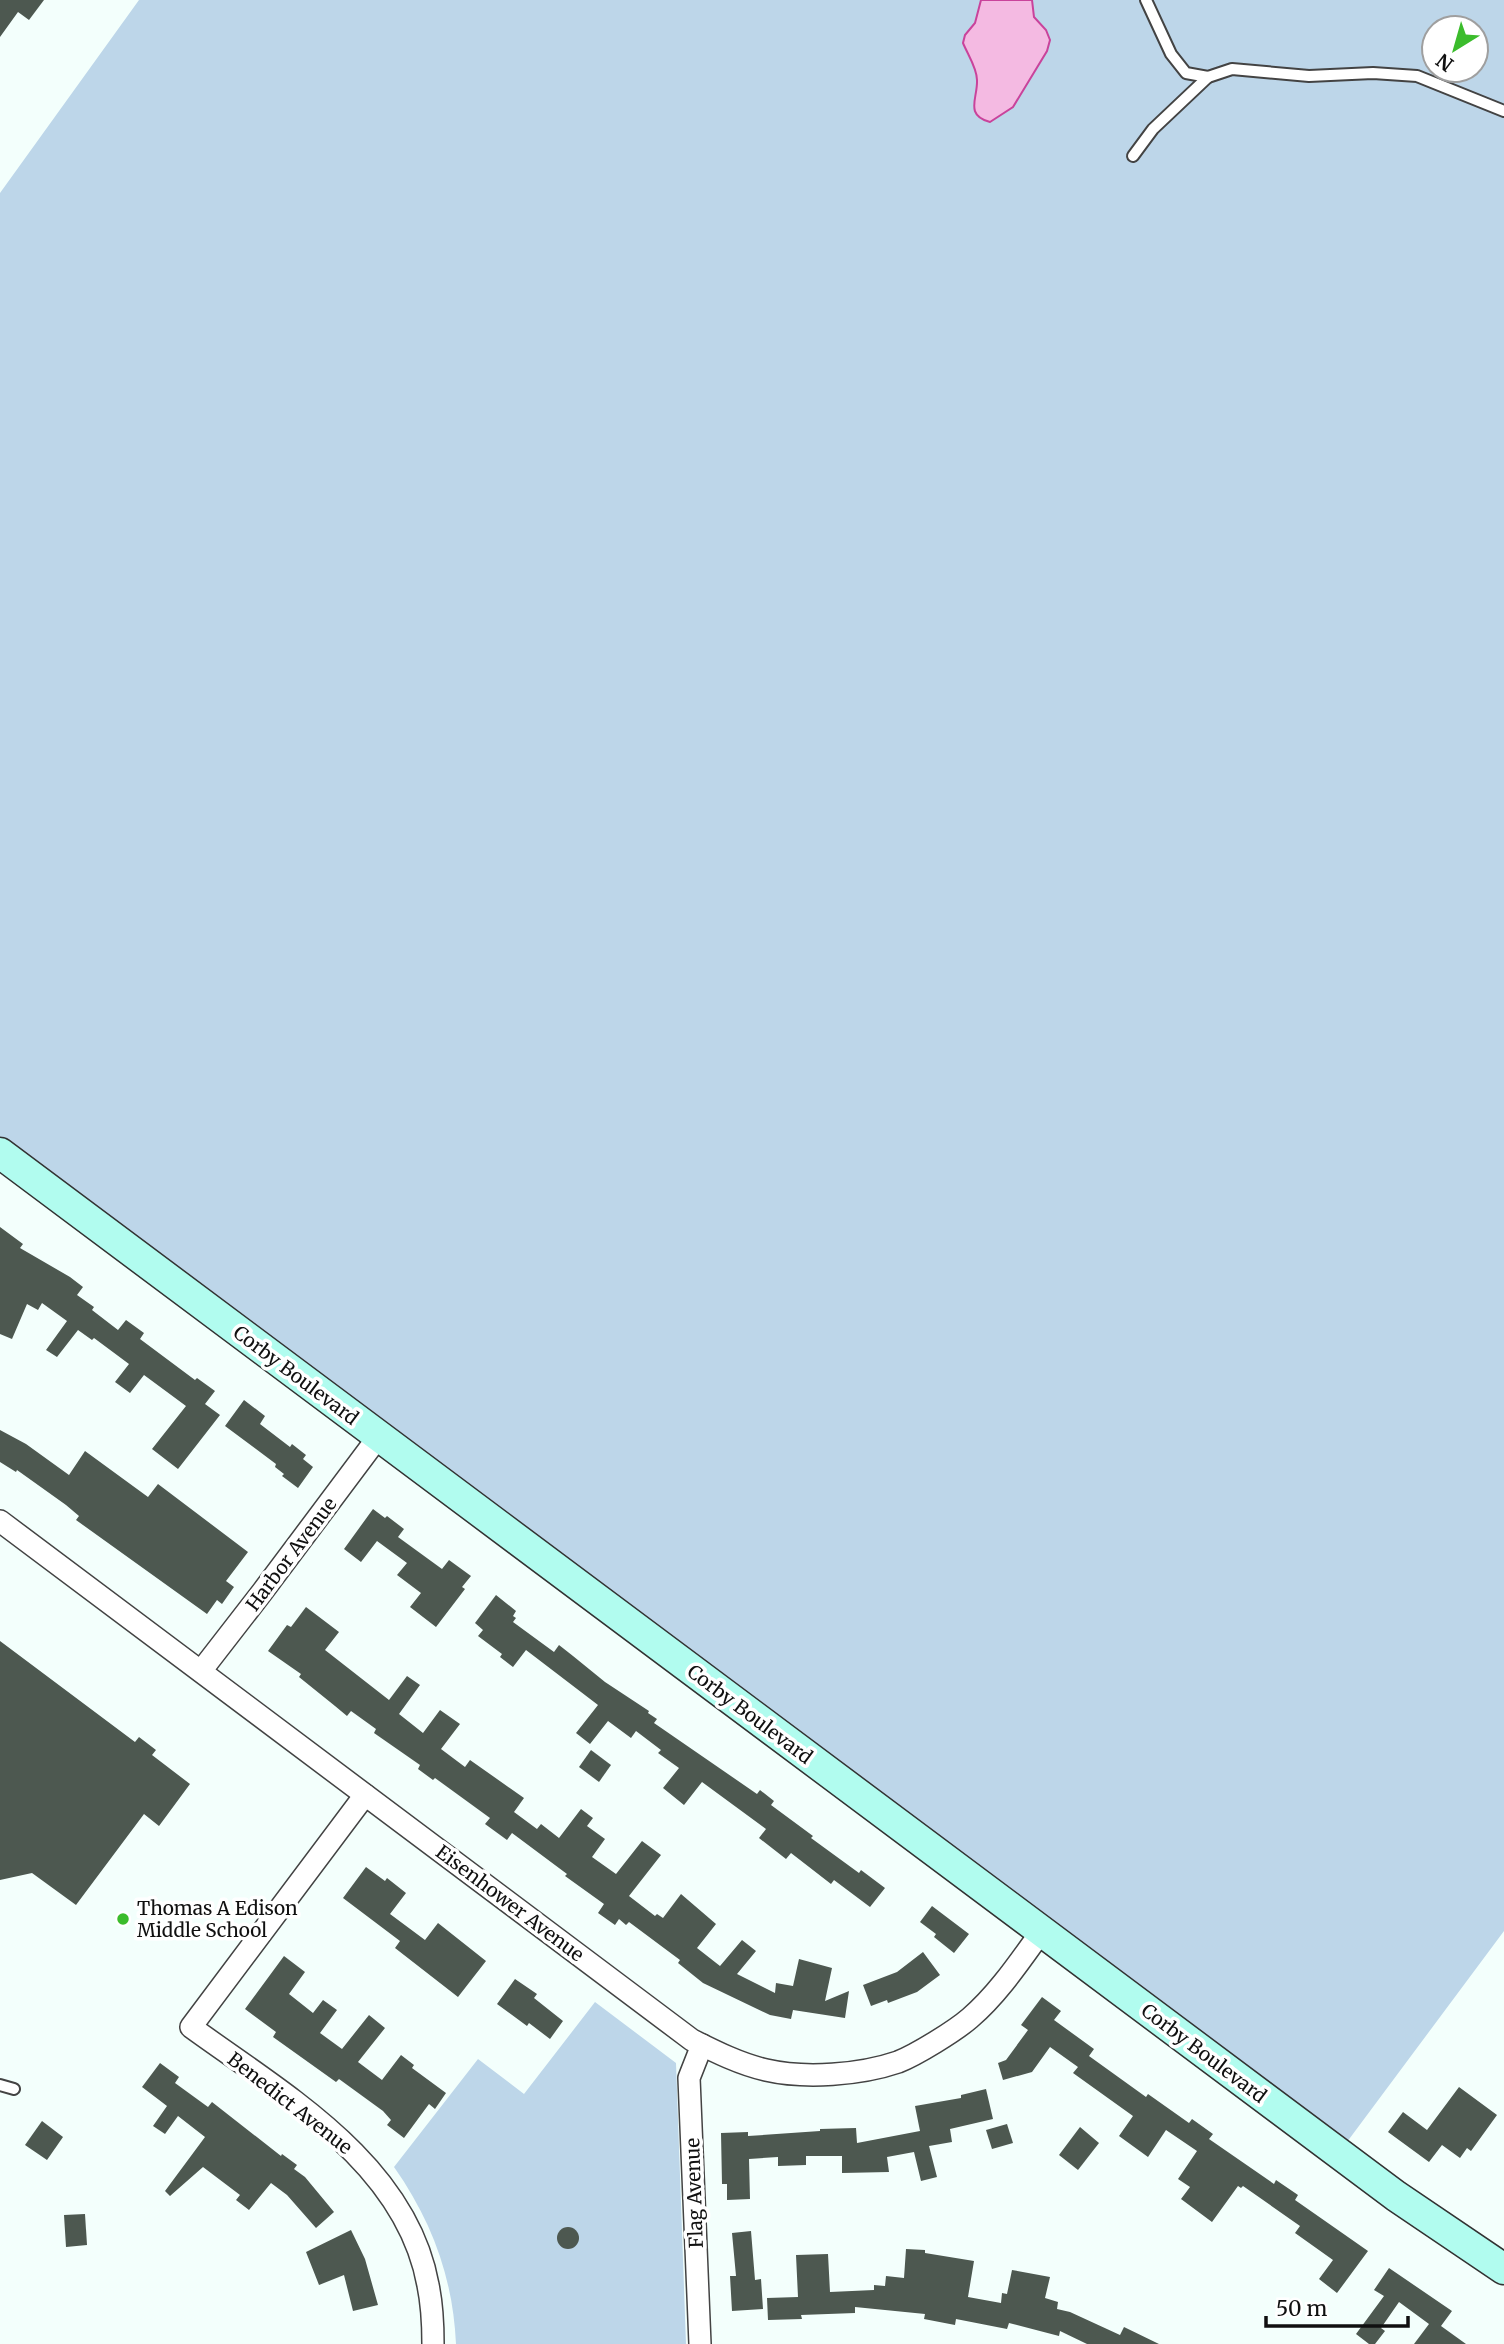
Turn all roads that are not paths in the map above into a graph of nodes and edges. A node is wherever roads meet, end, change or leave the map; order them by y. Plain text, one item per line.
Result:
1 (1146, 0) edge
2 (1208, 77) junction
3 (1504, 111) edge
4 (1133, 156) dead end
5 (0, 1153) edge
6 (379, 1437) junction
7 (0, 1521) edge
8 (201, 1671) junction
9 (365, 1795) junction
10 (1041, 1931) junction
11 (702, 2045) junction
12 (0, 2085) edge
13 (14, 2088) dead end
14 (1504, 2269) edge
15 (433, 2344) edge
16 (701, 2344) edge

1 - 2 lane
2 - 3 lane
2 - 4 lane
5 - 6 street, Corby Boulevard
6 - 8 street, Harbor Avenue
6 - 10 street, Corby Boulevard
7 - 8 street, Eisenhower Avenue
8 - 9 street, Eisenhower Avenue
9 - 11 street, Eisenhower Avenue
9 - 15 street, Benedict Avenue
10 - 11 street, Eisenhower Avenue
10 - 14 street, Corby Boulevard
11 - 16 street, Flag Avenue
12 - 13 lane

